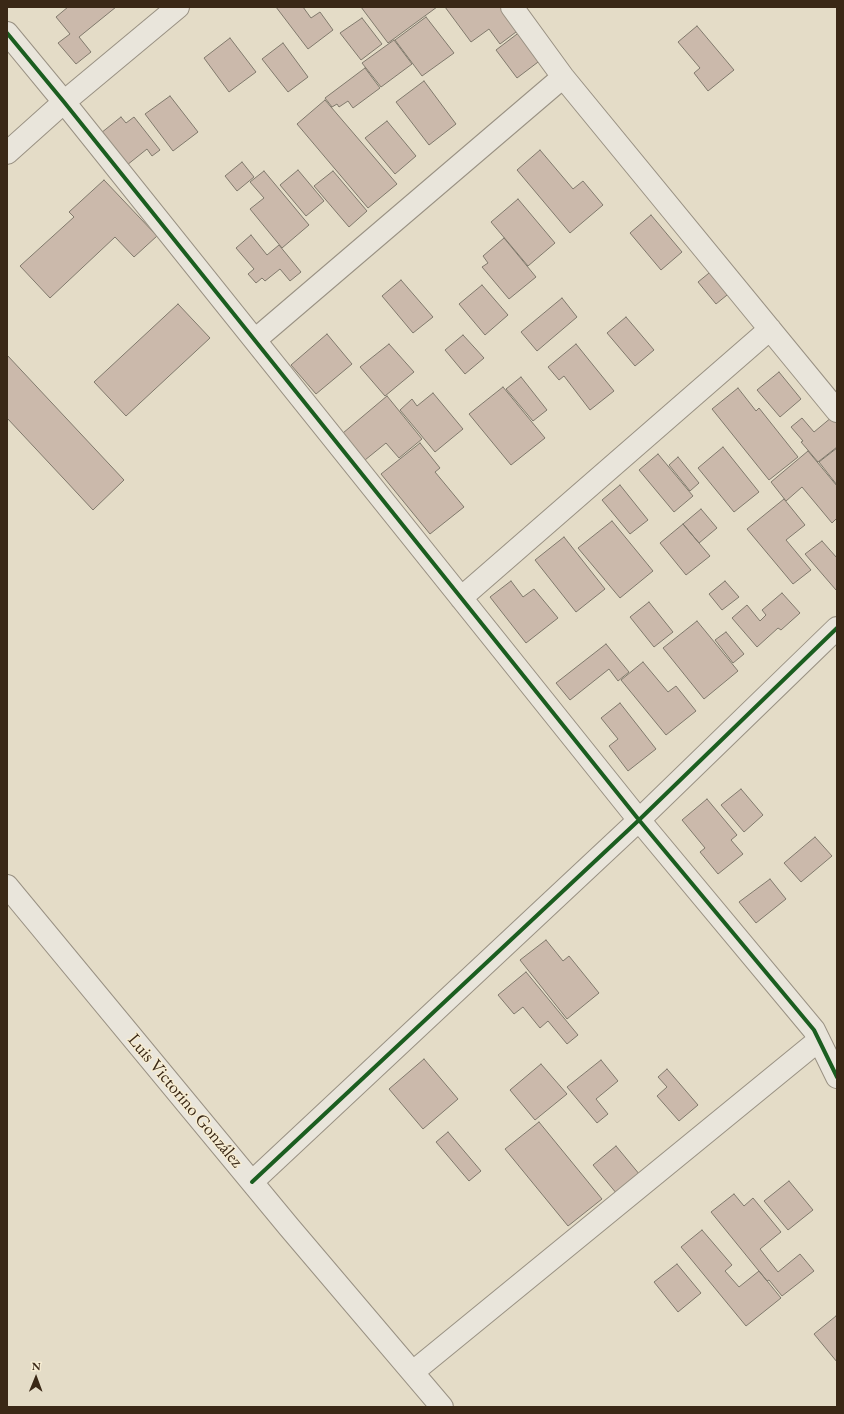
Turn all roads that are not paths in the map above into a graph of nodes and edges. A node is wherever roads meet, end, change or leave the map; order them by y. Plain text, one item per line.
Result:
1 (178, 7) edge
2 (512, 7) edge
3 (7, 32) edge
4 (563, 77) junction
5 (64, 102) junction
6 (7, 153) edge
7 (770, 329) junction
8 (256, 340) junction
9 (837, 411) edge
10 (461, 598) junction
11 (837, 628) edge
12 (639, 820) junction
13 (7, 886) edge
14 (819, 1040) junction
15 (837, 1077) edge
16 (252, 1182) junction
17 (413, 1372) junction
18 (442, 1407) edge

1 - 5 street
2 - 4 street
3 - 5 street
4 - 7 street
4 - 8 street
5 - 6 street
5 - 8 street
7 - 9 street
7 - 10 street
8 - 10 street
10 - 12 street
11 - 12 street
12 - 14 street
12 - 16 street
13 - 16 street, Luis Victorino González
14 - 15 street
14 - 17 street
16 - 17 street, Luis Victorino González
17 - 18 street, Luis Victorino González

